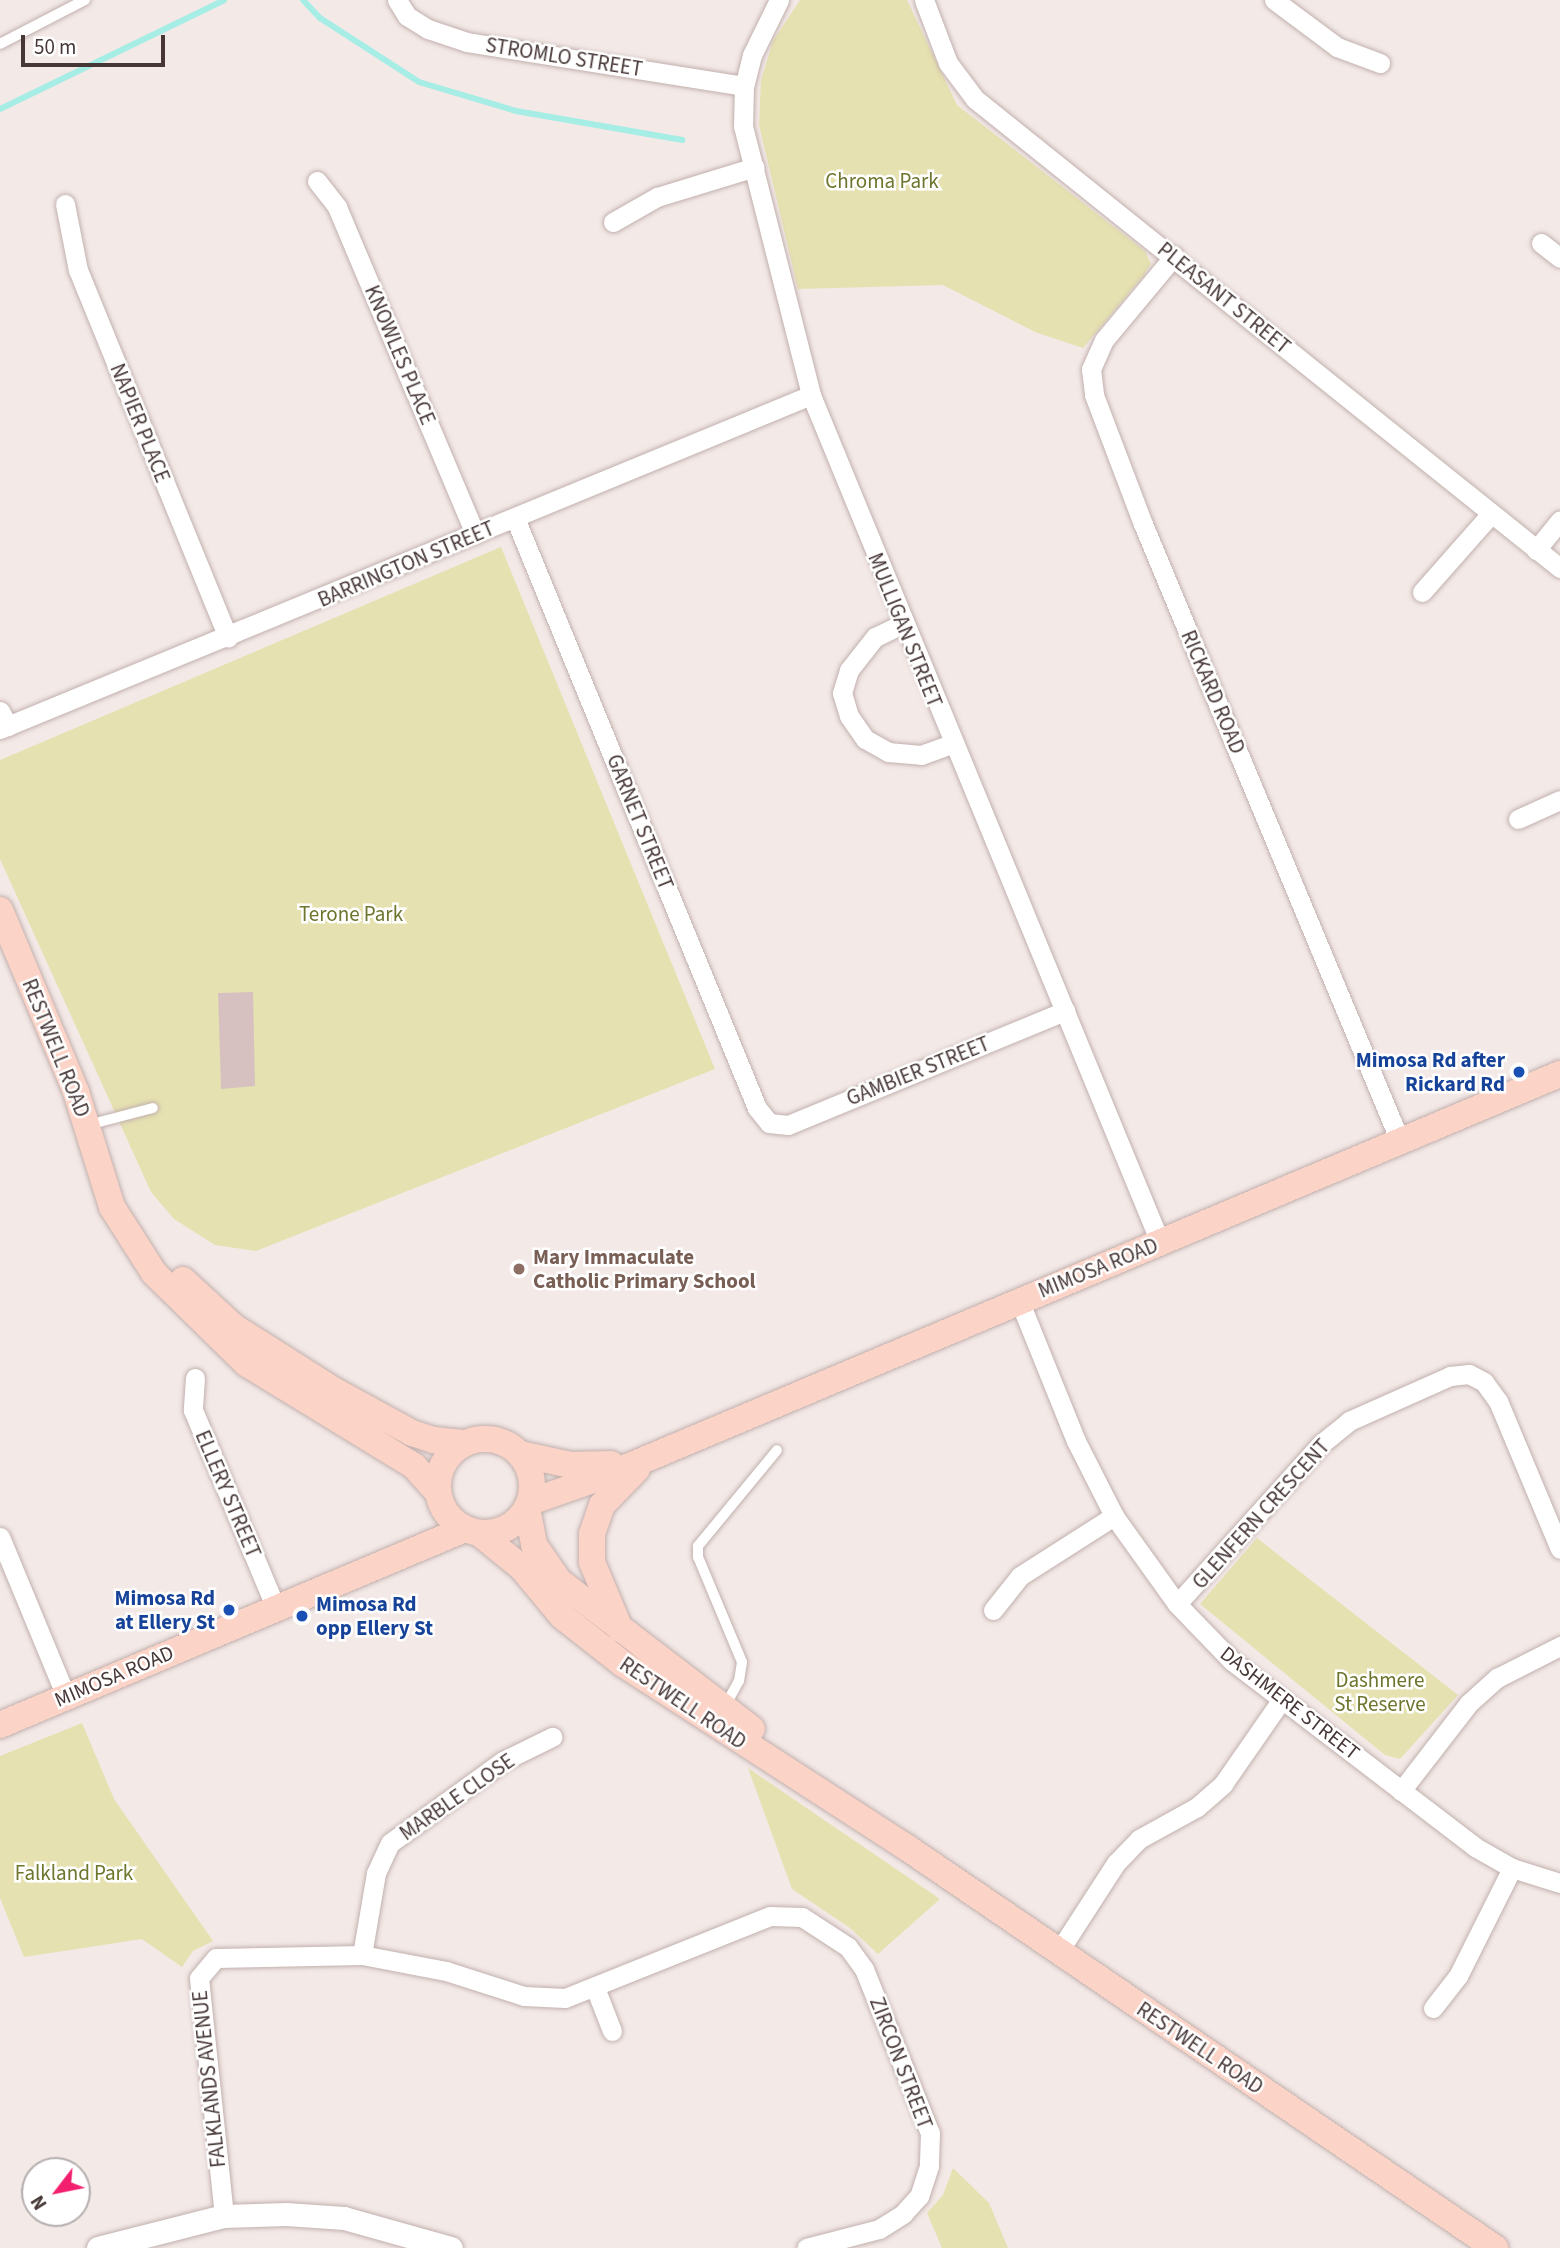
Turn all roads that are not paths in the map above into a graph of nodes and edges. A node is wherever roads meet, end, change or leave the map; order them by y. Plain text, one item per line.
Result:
1 (85, 0) edge
2 (397, 0) edge
3 (779, 0) edge
4 (924, 0) edge
5 (1273, 0) edge
6 (0, 44) edge
7 (1380, 63) dead end
8 (744, 86) junction
9 (755, 167) junction
10 (317, 181) dead end
11 (65, 205) dead end
12 (613, 222) dead end
13 (1541, 243) dead end
14 (1174, 256) junction
15 (1560, 258) edge
16 (811, 395) junction
17 (1490, 514) junction
18 (515, 518) junction
19 (1560, 520) edge
20 (475, 534) junction
21 (1536, 550) junction
22 (1560, 568) edge
23 (1422, 592) dead end
24 (902, 624) junction
25 (228, 638) junction
26 (3, 722) edge
27 (951, 744) junction
28 (1560, 800) edge
29 (1518, 819) dead end
30 (0, 910) edge
31 (1065, 1011) junction
32 (1560, 1074) edge
33 (153, 1108) dead end
34 (769, 1123) joint
35 (92, 1136) junction
36 (1400, 1141) junction
37 (1160, 1242) junction
38 (1019, 1300) junction
39 (195, 1378) dead end
40 (465, 1443) junction
41 (670, 1447) junction
42 (777, 1450) dead end
43 (520, 1454) junction
44 (636, 1461) junction
45 (441, 1501) junction
46 (528, 1505) junction
47 (1114, 1516) junction
48 (472, 1531) junction
49 (0, 1537) edge
50 (1560, 1549) edge
51 (385, 1566) junction
52 (1177, 1604) junction
53 (276, 1608) junction
54 (993, 1610) dead end
55 (621, 1632) junction
56 (1560, 1646) edge
57 (66, 1696) junction
58 (1282, 1699) junction
59 (718, 1715) junction
60 (0, 1725) edge
61 (552, 1737) dead end
62 (1401, 1791) junction
63 (1512, 1868) junction
64 (1560, 1884) edge
65 (1059, 1951) junction
66 (362, 1955) junction
67 (864, 1969) joint
68 (596, 1990) junction
69 (1433, 2008) dead end
70 (612, 2031) dead end
71 (224, 2216) junction
72 (402, 2240) edge
73 (98, 2248) edge
74 (452, 2248) edge
75 (806, 2248) edge
76 (1495, 2248) edge

1 - 6 lane
2 - 8 street, STROMLO STREET
3 - 8 street, MULLIGAN STREET
4 - 14 street, PLEASANT STREET
5 - 7 street
8 - 9 street, MULLIGAN STREET
9 - 12 street
9 - 16 street, MULLIGAN STREET
10 - 20 street, KNOWLES PLACE
11 - 25 street, NAPIER PLACE
13 - 15 street
14 - 17 street, PLEASANT STREET
14 - 36 street, RICKARD ROAD
16 - 18 street, BARRINGTON STREET
16 - 24 street, MULLIGAN STREET
17 - 21 street, PLEASANT STREET
17 - 23 street
18 - 20 street, BARRINGTON STREET
18 - 34 street, GARNET STREET
19 - 21 street
20 - 25 street, BARRINGTON STREET
21 - 22 street, PLEASANT STREET
24 - 27 street, MULLIGAN STREET
24 - 27 street
25 - 26 street, BARRINGTON STREET
27 - 31 street, MULLIGAN STREET
28 - 29 street
30 - 35 main road, RESTWELL ROAD
31 - 34 street, GAMBIER STREET
31 - 37 street, MULLIGAN STREET
32 - 36 main road, MIMOSA ROAD
33 - 35 lane
35 - 40 main road, RESTWELL ROAD
35 - 45 main road, RESTWELL ROAD
36 - 37 main road, MIMOSA ROAD
37 - 38 main road, MIMOSA ROAD
38 - 41 main road, MIMOSA ROAD
38 - 47 street, DASHMERE STREET
39 - 53 street, ELLERY STREET
40 - 43 main road
40 - 45 main road
41 - 44 main road, MIMOSA ROAD
41 - 55 main road
42 - 59 lane
43 - 44 main road, MIMOSA ROAD
43 - 46 main road
44 - 46 main road, MIMOSA ROAD
45 - 48 main road
45 - 51 main road, MIMOSA ROAD
46 - 48 main road
46 - 55 main road, RESTWELL ROAD
47 - 52 street, DASHMERE STREET
47 - 54 street
48 - 51 main road, MIMOSA ROAD
48 - 59 main road, RESTWELL ROAD
49 - 57 street
50 - 52 street, GLENFERN CRESCENT
51 - 53 main road, MIMOSA ROAD
52 - 58 street, DASHMERE STREET
53 - 57 main road, MIMOSA ROAD
55 - 59 main road, RESTWELL ROAD
56 - 62 street
57 - 60 main road, MIMOSA ROAD
58 - 62 street, DASHMERE STREET
58 - 65 street
59 - 65 main road, RESTWELL ROAD
61 - 66 street, MARBLE CLOSE
62 - 63 street, DASHMERE STREET
63 - 64 street, DASHMERE STREET
63 - 69 street
65 - 76 main road, RESTWELL ROAD
66 - 68 street, FALKLANDS AVENUE
66 - 71 street, FALKLANDS AVENUE
67 - 68 street, FALKLANDS AVENUE
67 - 75 street, ZIRCON STREET
68 - 70 street
71 - 72 street
71 - 73 street
72 - 74 street

